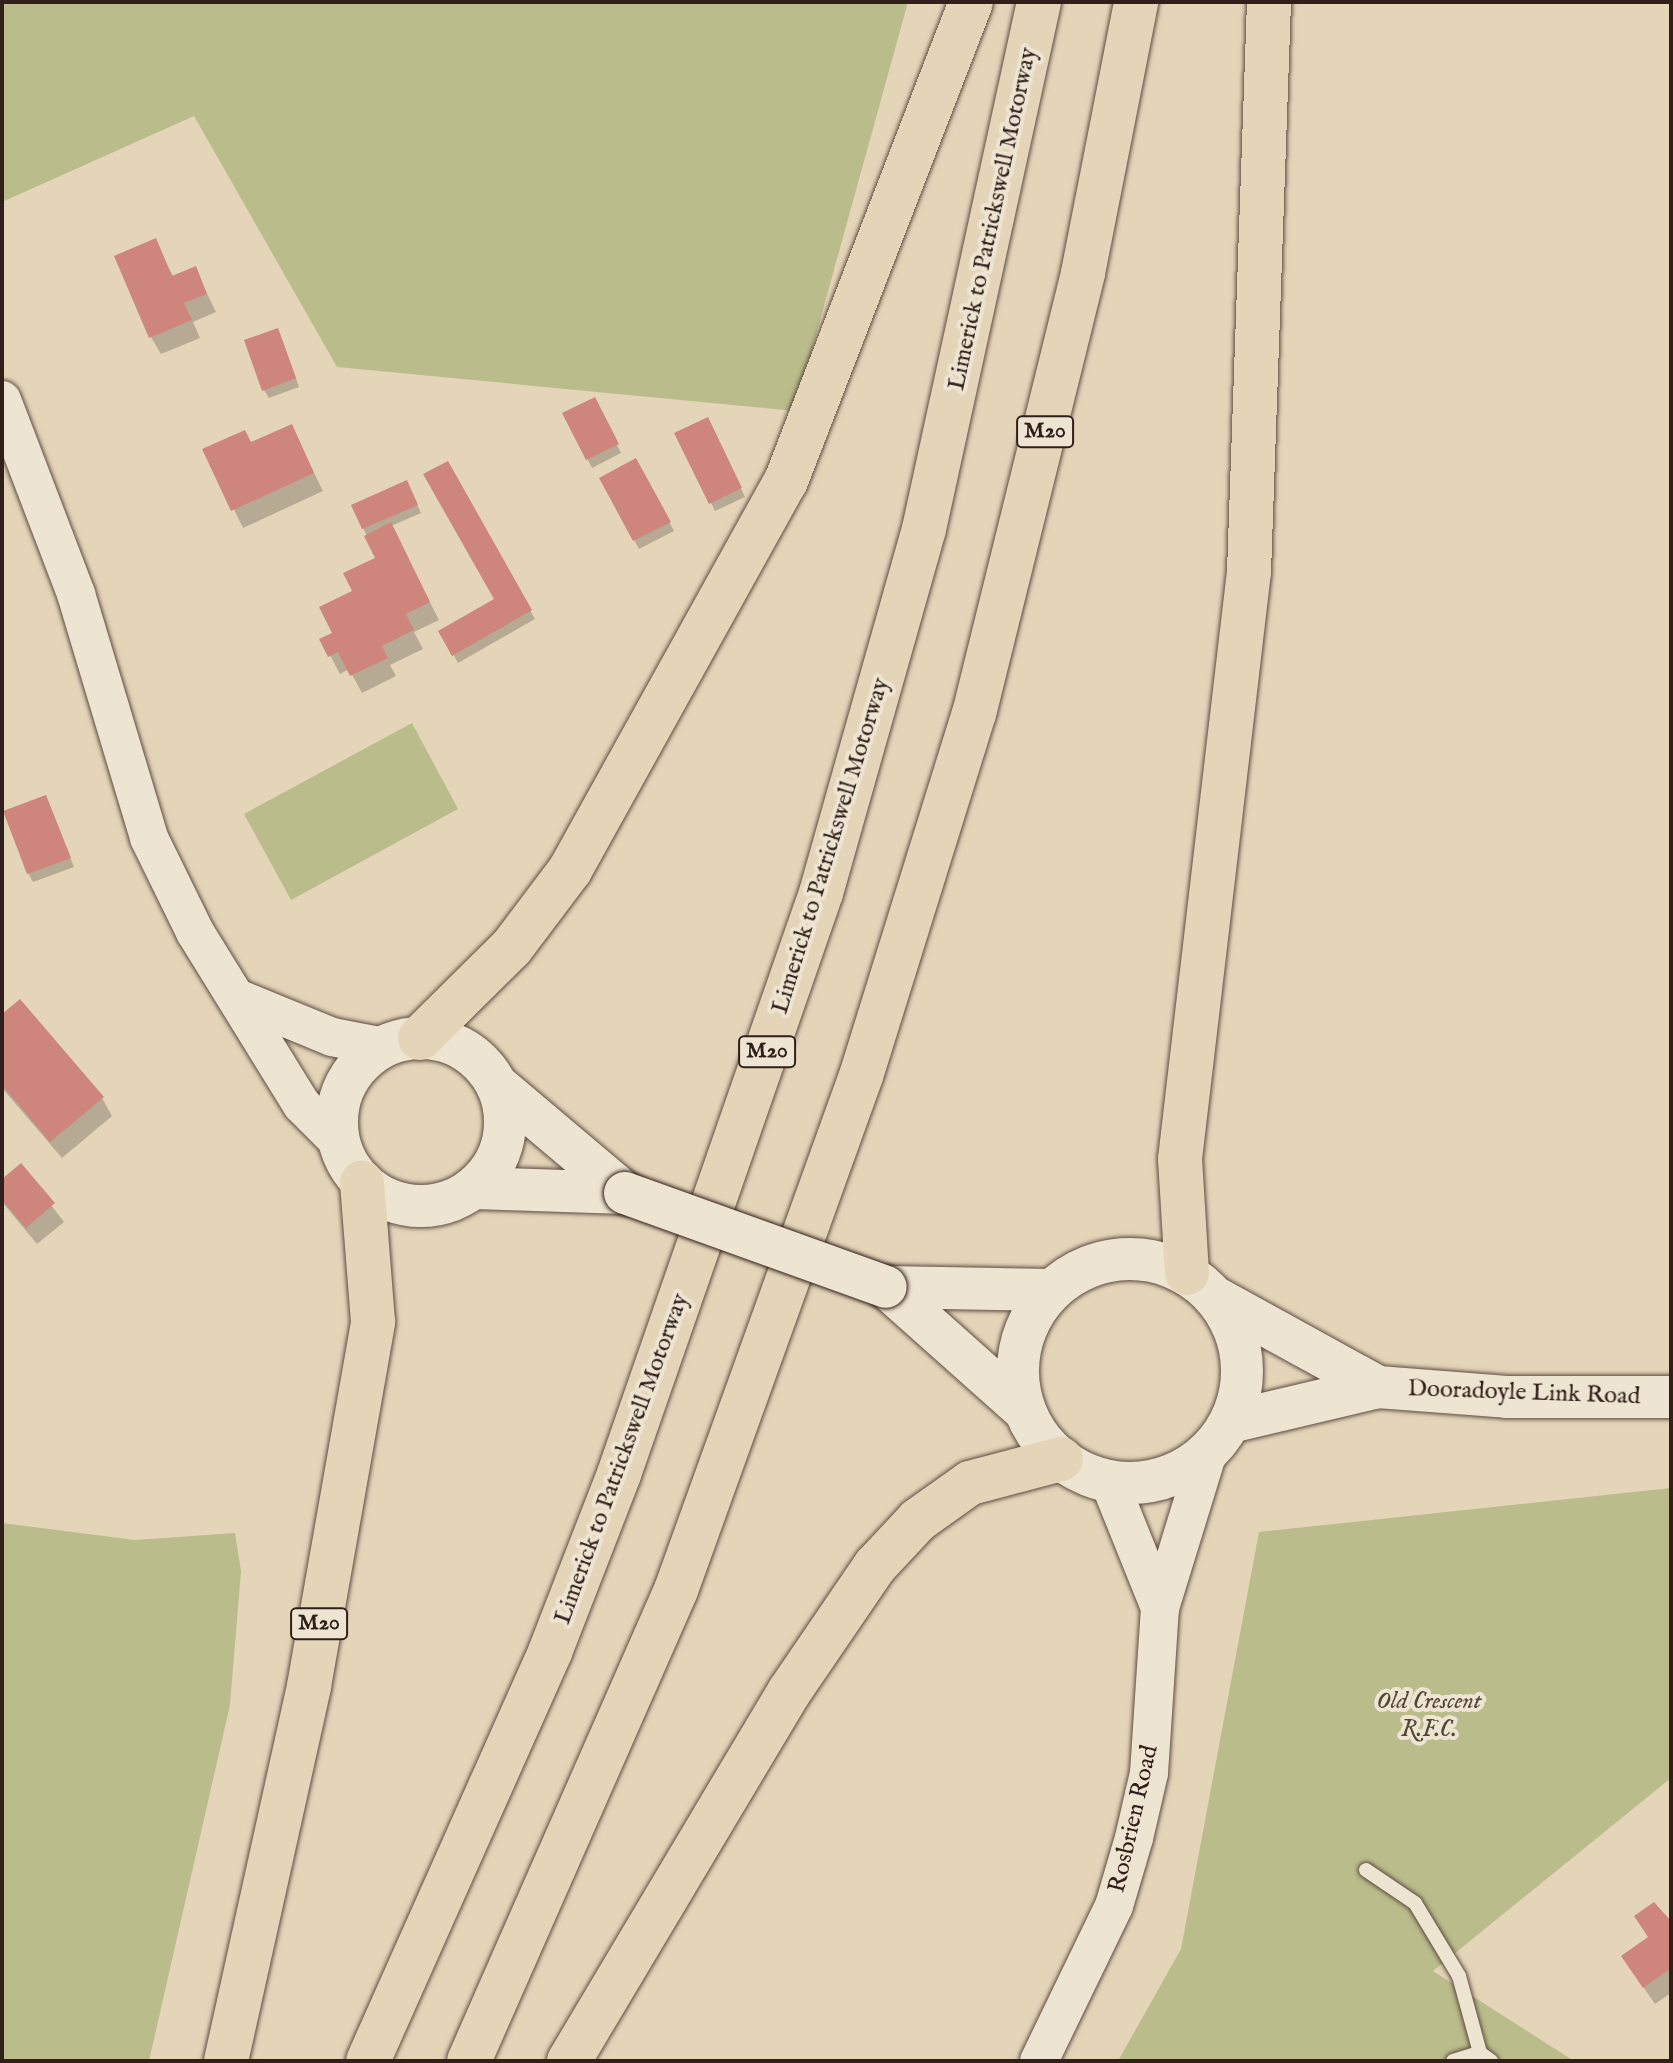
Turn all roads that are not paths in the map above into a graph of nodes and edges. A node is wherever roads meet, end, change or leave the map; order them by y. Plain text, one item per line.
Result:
1 (971, 2) edge
2 (1039, 2) edge
3 (1136, 2) edge
4 (1269, 2) edge
5 (2, 400) edge
6 (242, 1000) junction
7 (402, 1042) junction
8 (497, 1085) junction
9 (339, 1142) junction
10 (362, 1182) junction
11 (474, 1188) junction
12 (625, 1193) junction
13 (1202, 1286) junction
14 (886, 1287) junction
15 (1051, 1290) junction
16 (1378, 1387) junction
17 (1671, 1397) edge
18 (1025, 1411) junction
19 (1219, 1437) junction
20 (1061, 1459) junction
21 (1109, 1481) junction
22 (1160, 1608) junction
23 (1366, 1870) dead end
24 (1485, 2057) edge
25 (226, 2061) edge
26 (368, 2061) edge
27 (469, 2061) edge
28 (569, 2061) edge
29 (1039, 2061) edge
30 (1453, 2061) edge

1 - 7 highway
2 - 26 highway, Limerick to Patrickswell Motorway / M20
3 - 27 highway, M20
4 - 13 highway
5 - 6 street
6 - 7 street
6 - 9 street
7 - 8 main road
7 - 9 main road
8 - 11 main road
8 - 12 main road
9 - 10 main road
10 - 11 main road
10 - 25 highway, M20
11 - 12 main road
12 - 14 main road, bridge
13 - 15 main road
13 - 16 main road, Dooradoyle Link Road
13 - 19 main road
14 - 15 main road
14 - 18 main road
15 - 18 main road
16 - 17 main road, Dooradoyle Link Road
16 - 19 main road, Dooradoyle Link Road
18 - 20 main road
19 - 21 main road
19 - 22 street, Rosbrien Road
20 - 21 main road
20 - 28 highway
21 - 22 street, Rosbrien Road
22 - 29 street, Rosbrien Road
23 - 24 lane
24 - 30 lane

